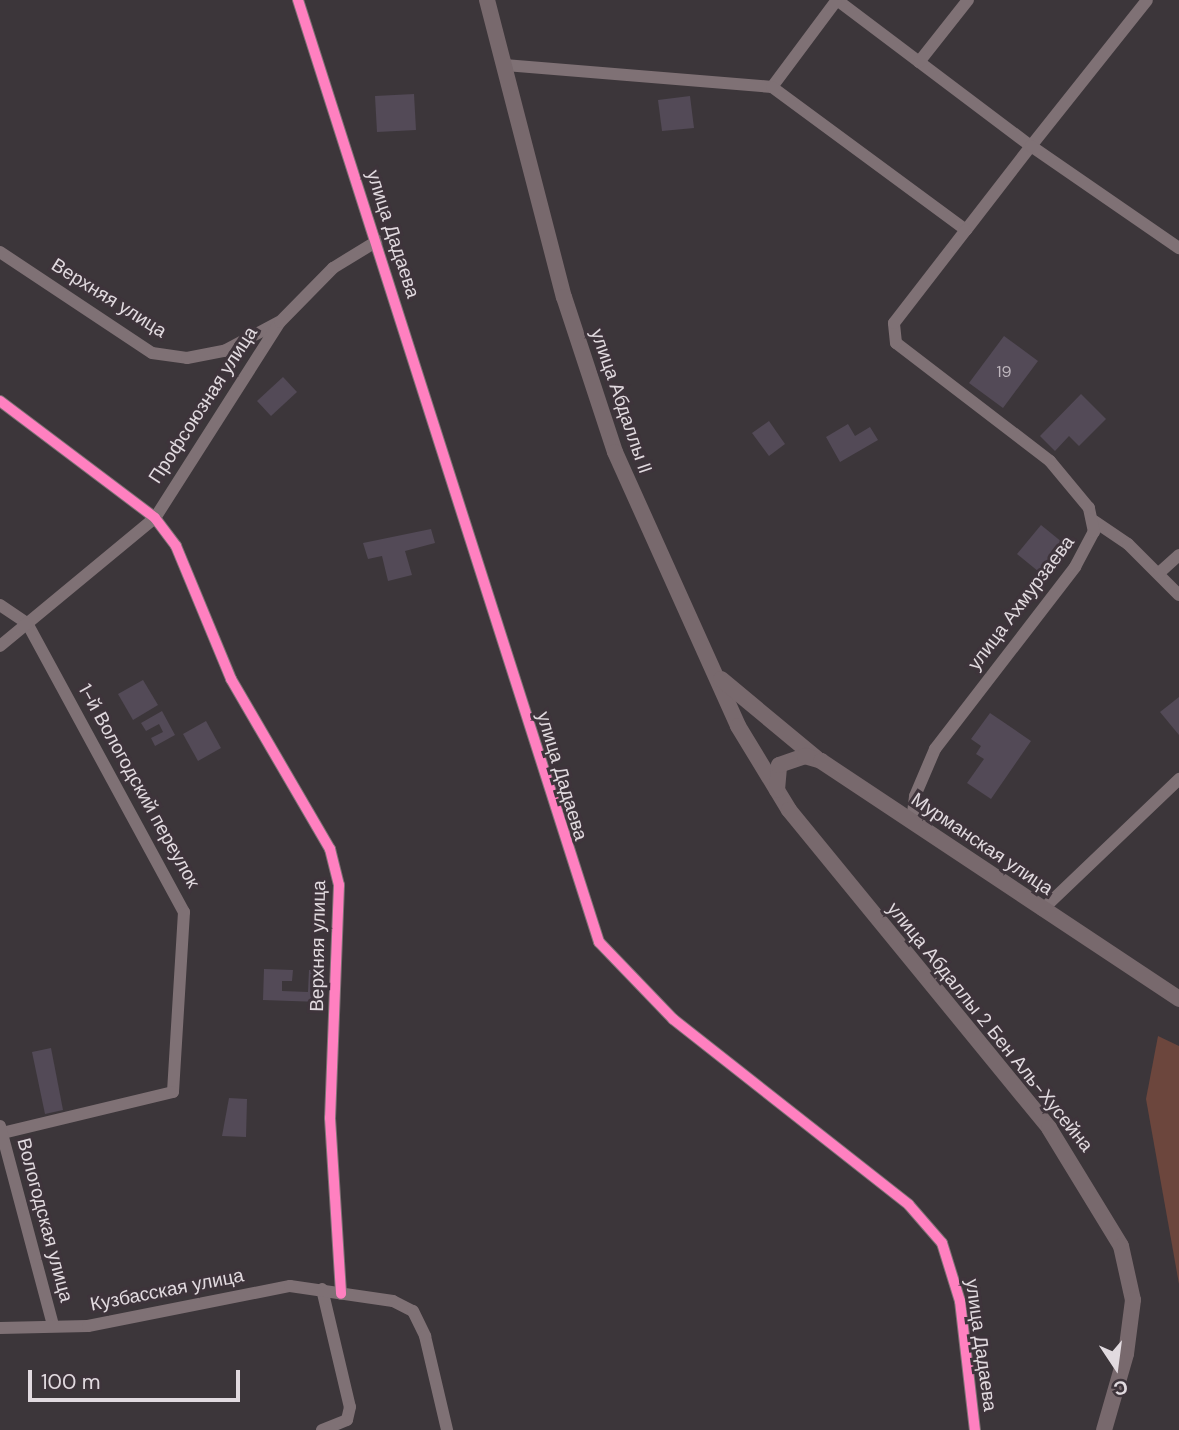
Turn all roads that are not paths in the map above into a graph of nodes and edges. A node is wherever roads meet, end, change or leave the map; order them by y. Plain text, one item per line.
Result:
1 (298, 0) edge
2 (487, 0) edge
3 (968, 0) edge
4 (1147, 0) edge
5 (836, 1) edge
6 (919, 62) junction
7 (505, 65) junction
8 (772, 86) junction
9 (1031, 146) junction
10 (965, 230) junction
11 (377, 241) junction
12 (1179, 248) edge
13 (0, 252) edge
14 (280, 322) junction
15 (0, 401) edge
16 (155, 518) junction
17 (1094, 521) junction
18 (1179, 555) edge
19 (1159, 573) junction
20 (1179, 595) edge
21 (0, 605) edge
22 (27, 623) junction
23 (0, 646) edge
24 (704, 660) junction
25 (821, 761) junction
26 (1179, 779) edge
27 (777, 792) junction
28 (912, 821) junction
29 (1042, 910) junction
30 (1179, 999) edge
31 (1, 1129) edge
32 (322, 1289) junction
33 (341, 1294) junction
34 (53, 1325) junction
35 (0, 1328) edge
36 (322, 1430) edge
37 (447, 1430) edge
38 (975, 1430) edge
39 (1104, 1430) edge

1 - 11 street, улица Дадаева
2 - 7 main road, улица Абдаллы II
3 - 6 street
4 - 9 street
5 - 6 street
5 - 8 street
6 - 9 street
7 - 8 street
7 - 24 main road, улица Абдаллы II
8 - 10 street
9 - 10 street
9 - 12 street
10 - 17 street, улица Ахмурзаева
11 - 14 street
11 - 38 street, улица Дадаева
13 - 14 street, Верхняя улица
14 - 16 street, Профсоюзная улица
15 - 16 street, Верхняя улица
16 - 22 street, Профсоюзная улица
16 - 33 street, Верхняя улица
17 - 19 street
17 - 28 street, улица Ахмурзаева
18 - 19 street
19 - 20 street
21 - 22 street
22 - 23 street, Профсоюзная улица
22 - 31 street, 1-й Вологодский переулок
24 - 25 main road, Мурманская улица
24 - 27 main road, улица Абдаллы II
25 - 27 main road
25 - 28 main road, Мурманская улица
26 - 29 street
27 - 39 main road, улица Абдаллы 2 Бен Аль-Хусейна
28 - 29 main road, Мурманская улица
29 - 30 main road, Мурманская улица
31 - 34 street, Вологодская улица
32 - 33 street, Кузбасская улица
32 - 34 street, Кузбасская улица
32 - 36 street
33 - 37 street, Кузбасская улица
34 - 35 street, Кузбасская улица

